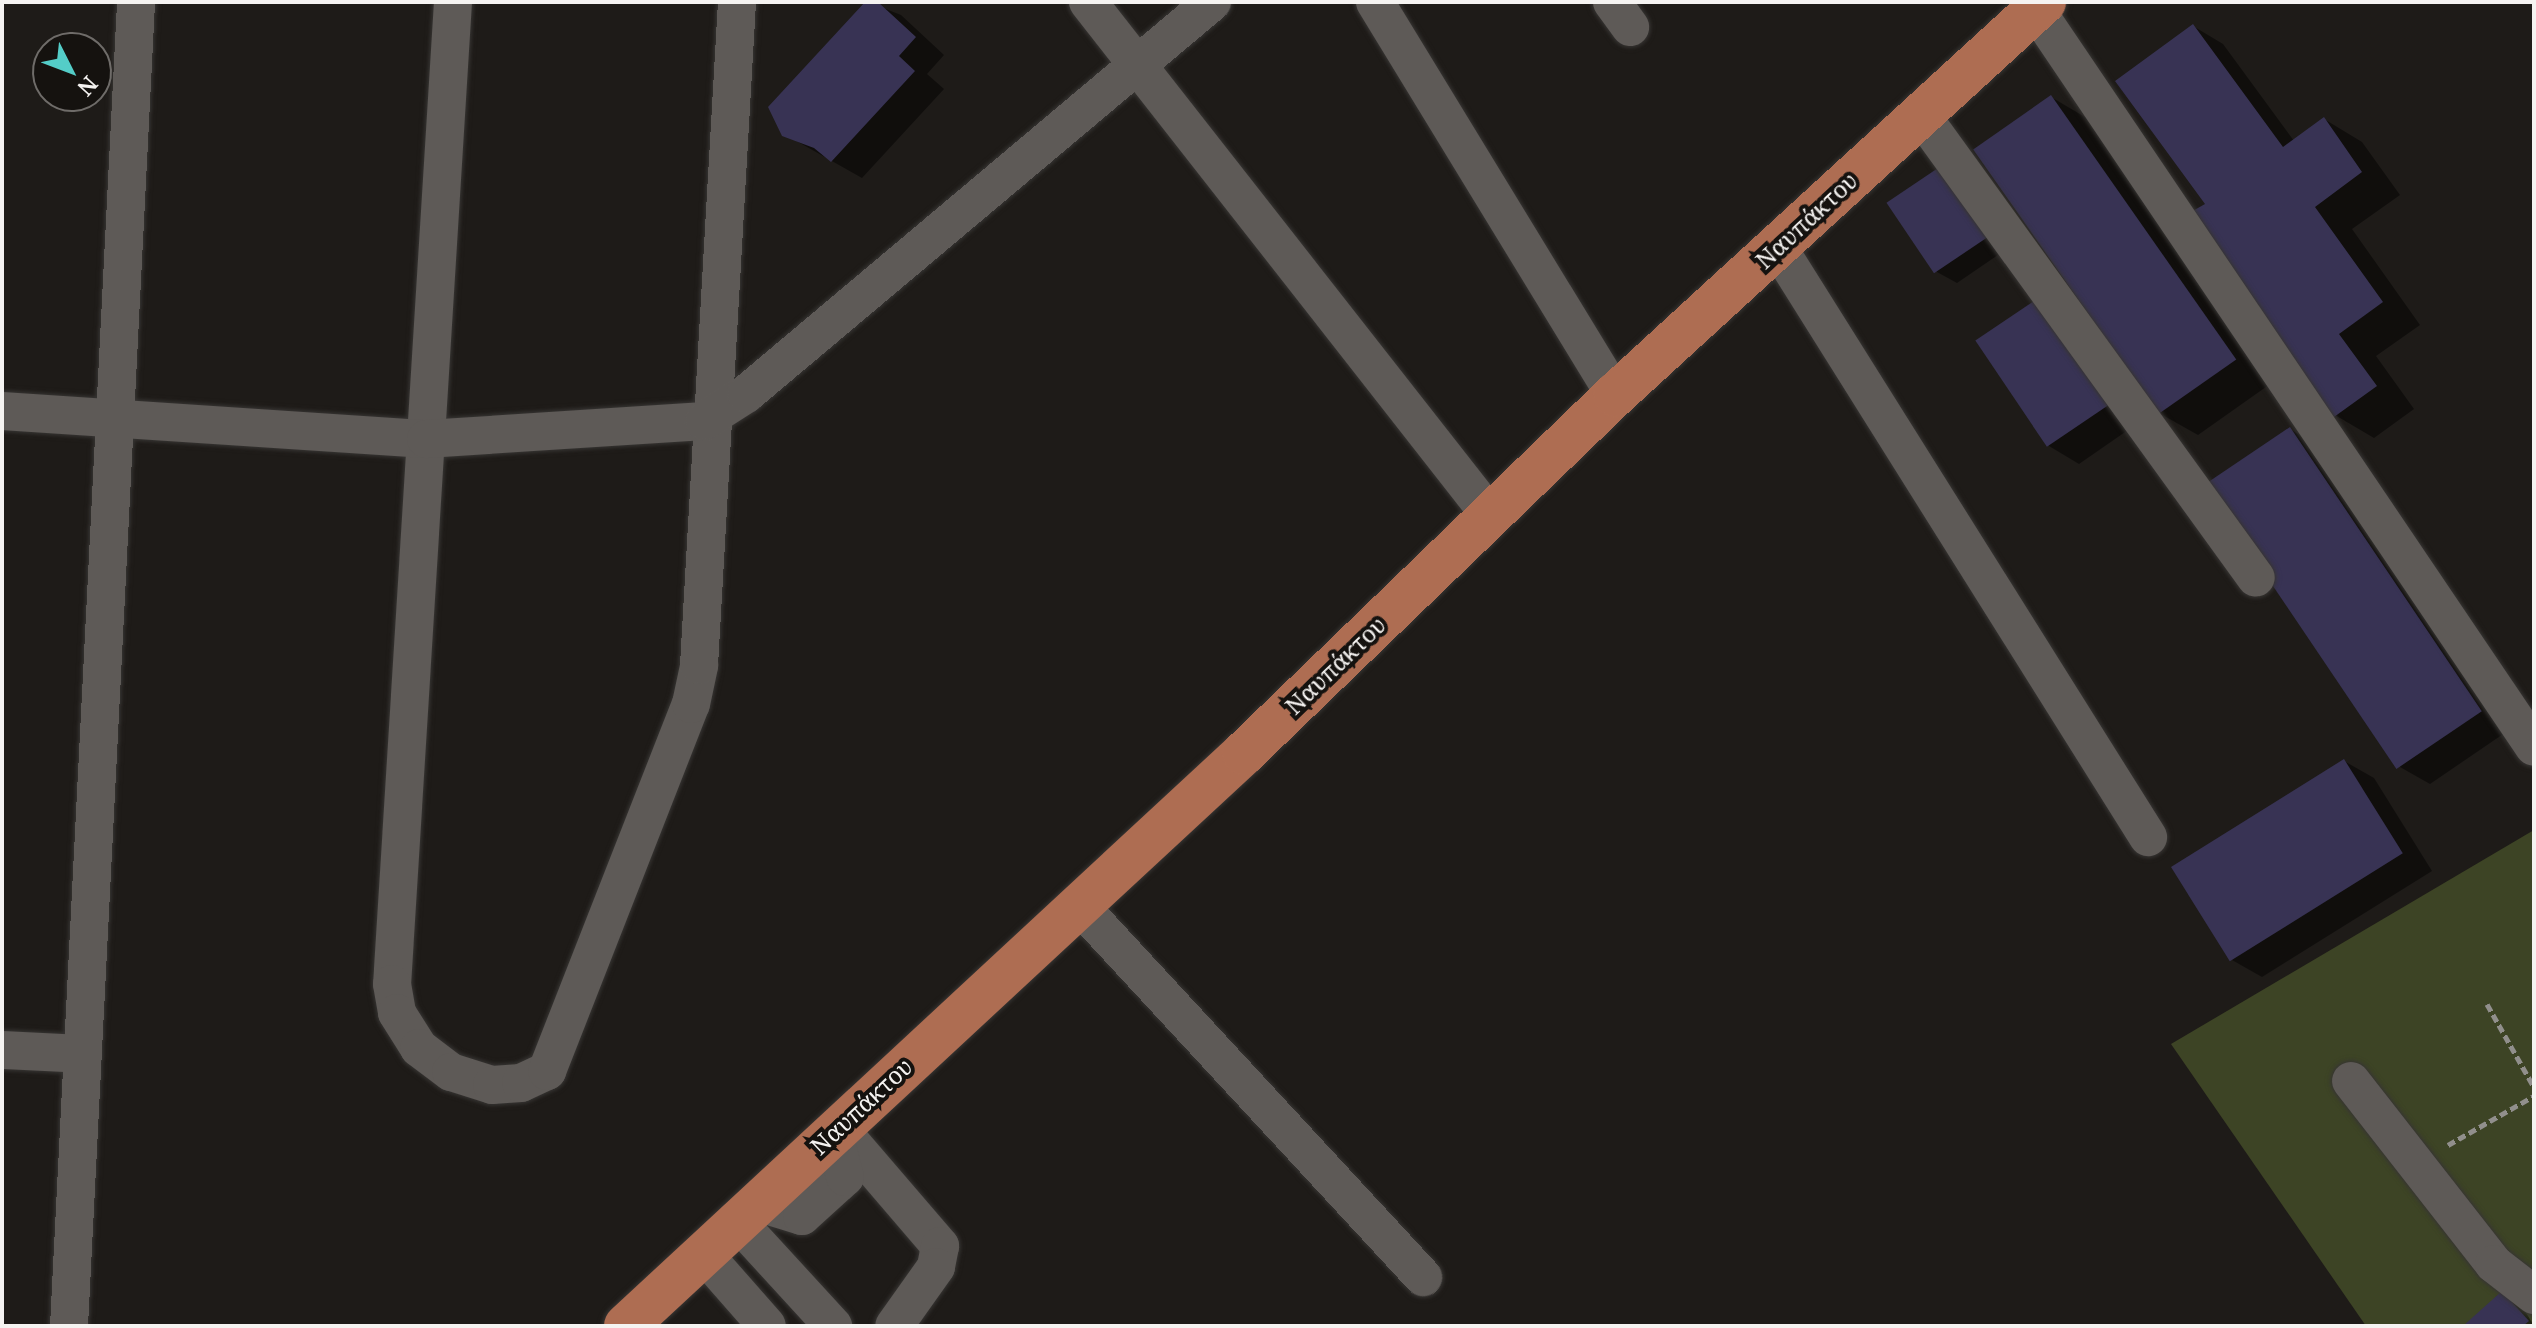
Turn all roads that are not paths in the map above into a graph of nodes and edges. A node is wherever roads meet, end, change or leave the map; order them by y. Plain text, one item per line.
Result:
1 (136, 2) edge
2 (453, 2) edge
3 (737, 2) edge
4 (1088, 2) edge
5 (1212, 2) edge
6 (1375, 2) edge
7 (2040, 6) edge
8 (1142, 65) junction
9 (1921, 115) junction
10 (1777, 246) junction
11 (1615, 395) junction
12 (2, 411) edge
13 (715, 416) junction
14 (115, 417) junction
15 (426, 439) junction
16 (1490, 515) junction
17 (2256, 578) dead end
18 (2534, 747) edge
19 (2148, 837) dead end
20 (1079, 905) junction
21 (2, 1050) edge
22 (83, 1054) junction
23 (2351, 1081) dead end
24 (835, 1129) junction
25 (746, 1211) junction
26 (702, 1252) junction
27 (1423, 1277) dead end
28 (2534, 1295) edge
29 (69, 1326) edge
30 (626, 1326) edge
31 (767, 1326) edge
32 (833, 1326) edge
33 (894, 1326) edge

1 - 14 street
2 - 15 street
3 - 13 street
4 - 8 street
5 - 8 street
6 - 11 street
7 - 9 main road, Ναυπάκτου
7 - 18 street
8 - 13 street
8 - 16 street
9 - 10 main road, Ναυπάκτου
9 - 17 street
10 - 11 main road, Ναυπάκτου
10 - 19 street
11 - 16 main road, Ναυπάκτου
12 - 14 street
13 - 15 street
13 - 15 street
14 - 15 street
14 - 22 street
16 - 20 main road, Ναυπάκτου
20 - 24 main road, Ναυπάκτου
20 - 27 street
21 - 22 street
22 - 29 street
23 - 28 street
24 - 25 main road, Ναυπάκτου
24 - 33 street
25 - 26 main road, Ναυπάκτου
25 - 32 street
26 - 30 main road, Ναυπάκτου
26 - 31 street

